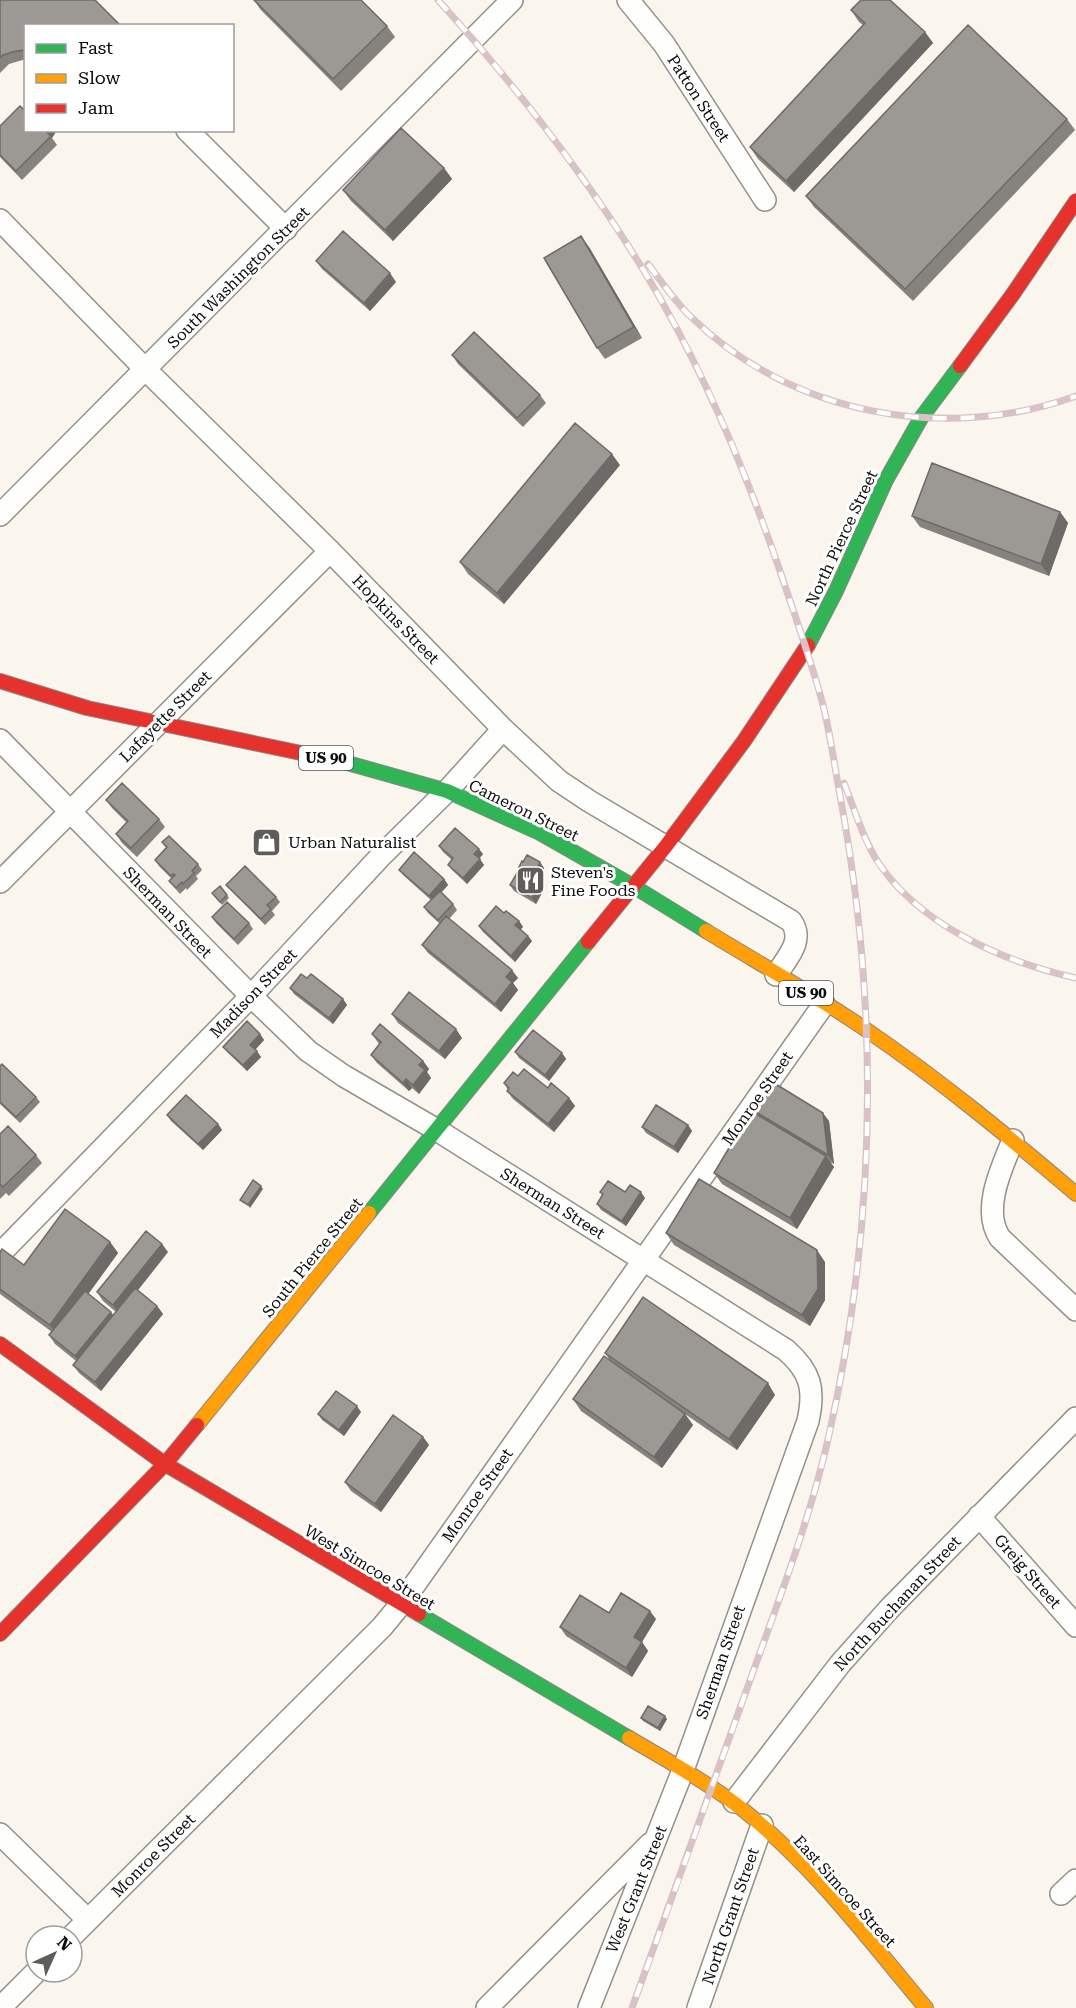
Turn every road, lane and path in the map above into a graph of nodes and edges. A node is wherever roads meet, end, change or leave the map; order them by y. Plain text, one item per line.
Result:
1 (512, 0) edge
2 (628, 0) edge
3 (189, 132) edge
4 (765, 200) dead end
5 (1076, 201) edge
6 (0, 220) edge
7 (286, 229) junction
8 (146, 370) junction
9 (0, 515) edge
10 (330, 551) junction
11 (0, 681) edge
12 (158, 723) junction
13 (503, 729) junction
14 (0, 740) edge
15 (447, 791) junction
16 (70, 811) junction
17 (666, 846) junction
18 (0, 882) edge
19 (633, 886) junction
20 (776, 975) junction
21 (251, 996) junction
22 (824, 1004) junction
23 (436, 1130) junction
24 (1013, 1140) junction
25 (1076, 1194) edge
26 (0, 1254) edge
27 (643, 1259) junction
28 (1076, 1310) edge
29 (0, 1344) edge
30 (1076, 1418) edge
31 (165, 1464) junction
32 (979, 1516) junction
33 (400, 1604) junction
34 (1076, 1626) edge
35 (0, 1634) edge
36 (683, 1770) junction
37 (734, 1802) junction
38 (762, 1825) junction
39 (0, 1834) edge
40 (657, 1837) junction
41 (88, 1920) junction
42 (84, 1924) edge
43 (25, 1984) edge
44 (4, 2007) edge
45 (487, 2008) edge
46 (590, 2008) edge
47 (698, 2008) edge
48 (926, 2008) edge

1 - 7 street, South Washington Street
2 - 4 street, Patton Street
3 - 7 street
5 - 17 street, North Pierce Street
6 - 8 street, Hopkins Street
7 - 8 street, South Washington Street
8 - 9 street, South Washington Street
8 - 10 street, Hopkins Street
10 - 12 street, Lafayette Street
10 - 13 street, Hopkins Street
11 - 12 street, Cameron Street / US 90
12 - 15 street, Cameron Street / US 90
12 - 16 street, Lafayette Street
13 - 15 street, Madison Street
13 - 17 street, Hopkins Street
14 - 16 street, Sherman Street
15 - 19 street, Cameron Street / US 90
15 - 21 street, Madison Street
16 - 18 street, Lafayette Street
16 - 21 street, Sherman Street
17 - 19 street, North Pierce Street
17 - 20 street, Hopkins Street
19 - 20 street, Cameron Street / US 90
19 - 23 street, South Pierce Street
20 - 22 street, Cameron Street / US 90
21 - 23 street, Sherman Street
21 - 26 street, Madison Street
22 - 24 street, Cameron Street / US 90
22 - 27 street, Monroe Street
23 - 27 street, Sherman Street
23 - 31 street, South Pierce Street
24 - 25 street, US 90
24 - 28 street
27 - 33 street, Monroe Street
27 - 36 street, Sherman Street
29 - 31 street, West Simcoe Street
30 - 32 street, North Buchanan Street
31 - 33 street, West Simcoe Street
31 - 35 street, South Pierce Street
32 - 34 street, Greig Street
32 - 37 street, North Buchanan Street
33 - 36 street, West Simcoe Street
33 - 41 street, Monroe Street
36 - 37 street, West Simcoe Street
36 - 40 street, West Grant Street
37 - 38 street, East Simcoe Street
38 - 47 street, North Grant Street
38 - 48 street, East Simcoe Street
39 - 41 street
40 - 45 street
40 - 46 street, West Grant Street
41 - 42 street, Monroe Street
43 - 44 street

